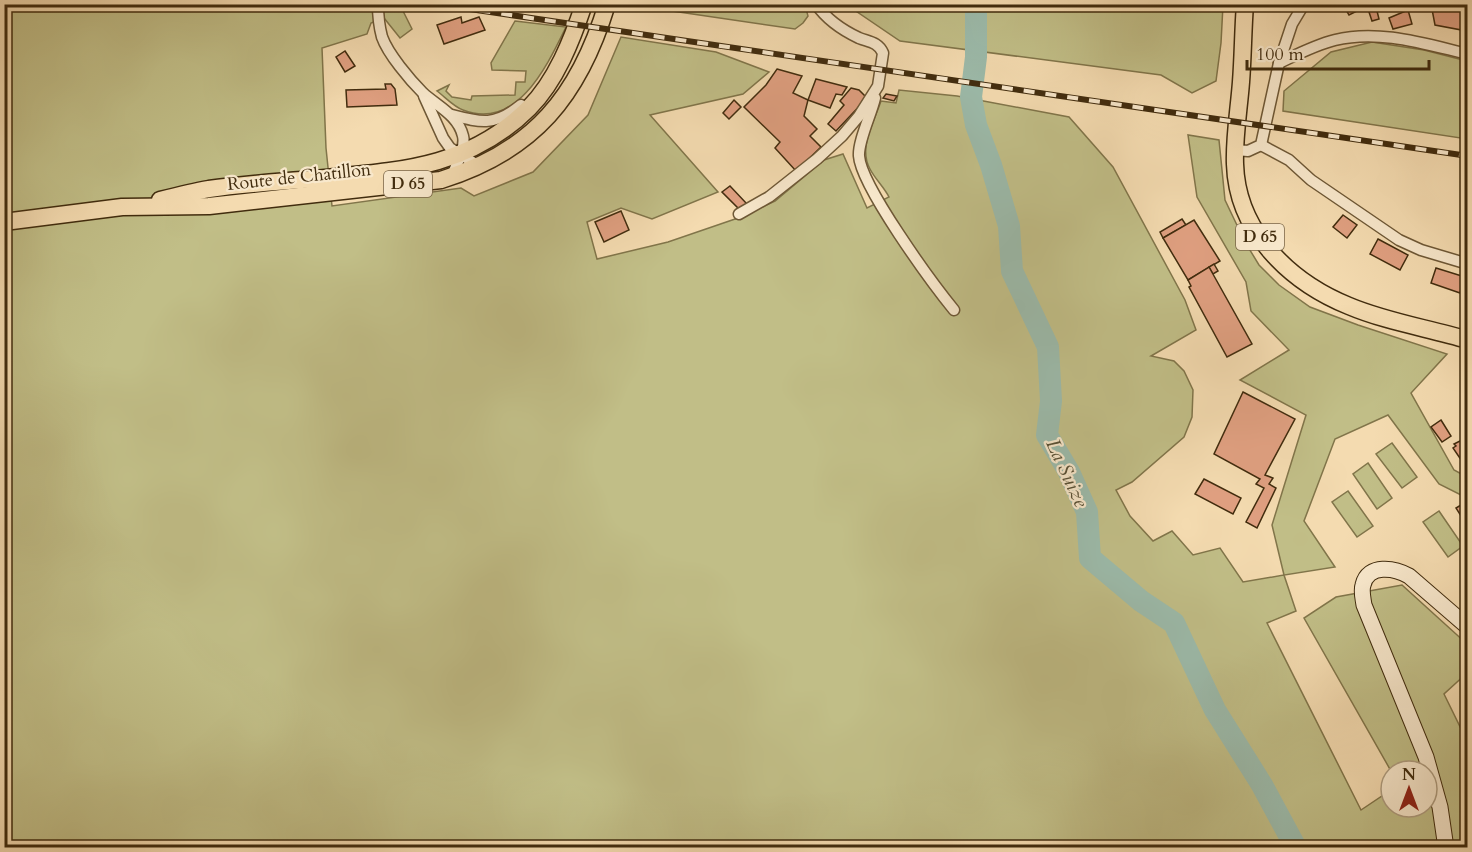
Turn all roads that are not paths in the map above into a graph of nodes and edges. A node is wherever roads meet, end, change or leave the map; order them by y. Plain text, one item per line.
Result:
1 (378, 4) edge
2 (584, 4) edge
3 (607, 4) edge
4 (816, 4) edge
5 (1245, 4) edge
6 (1304, 4) edge
7 (1467, 54) edge
8 (1280, 63) junction
9 (547, 84) junction
10 (878, 86) junction
11 (423, 93) junction
12 (452, 115) junction
13 (443, 138) junction
14 (1261, 145) junction
15 (1235, 150) junction
16 (460, 155) junction
17 (439, 161) junction
18 (479, 166) junction
19 (452, 176) junction
20 (122, 207) junction
21 (739, 214) dead end
22 (4, 222) edge
23 (1467, 264) edge
24 (954, 310) dead end
25 (1466, 335) edge
26 (1467, 627) edge
27 (1446, 848) edge

1 - 11 street
2 - 9 main road, Route de Chatillon / D 65
3 - 18 main road, Route de Chatillon / D 65
4 - 10 street
5 - 15 main road, D 65
6 - 8 street
7 - 8 street
8 - 14 street
9 - 12 street
9 - 16 main road, Route de Chatillon / D 65
10 - 21 street
10 - 24 street
11 - 12 street
11 - 13 street
12 - 16 street
13 - 16 street
13 - 17 street
14 - 15 street
14 - 23 street
15 - 25 main road, D 65
16 - 17 main road, Route de Chatillon / D 65
16 - 18 street
16 - 19 street
17 - 20 main road, Route de Chatillon / D 65
18 - 19 main road, Route de Chatillon / D 65
19 - 20 main road, Route de Chatillon / D 65
20 - 22 main road, Route de Chatillon / D 65
26 - 27 main road

